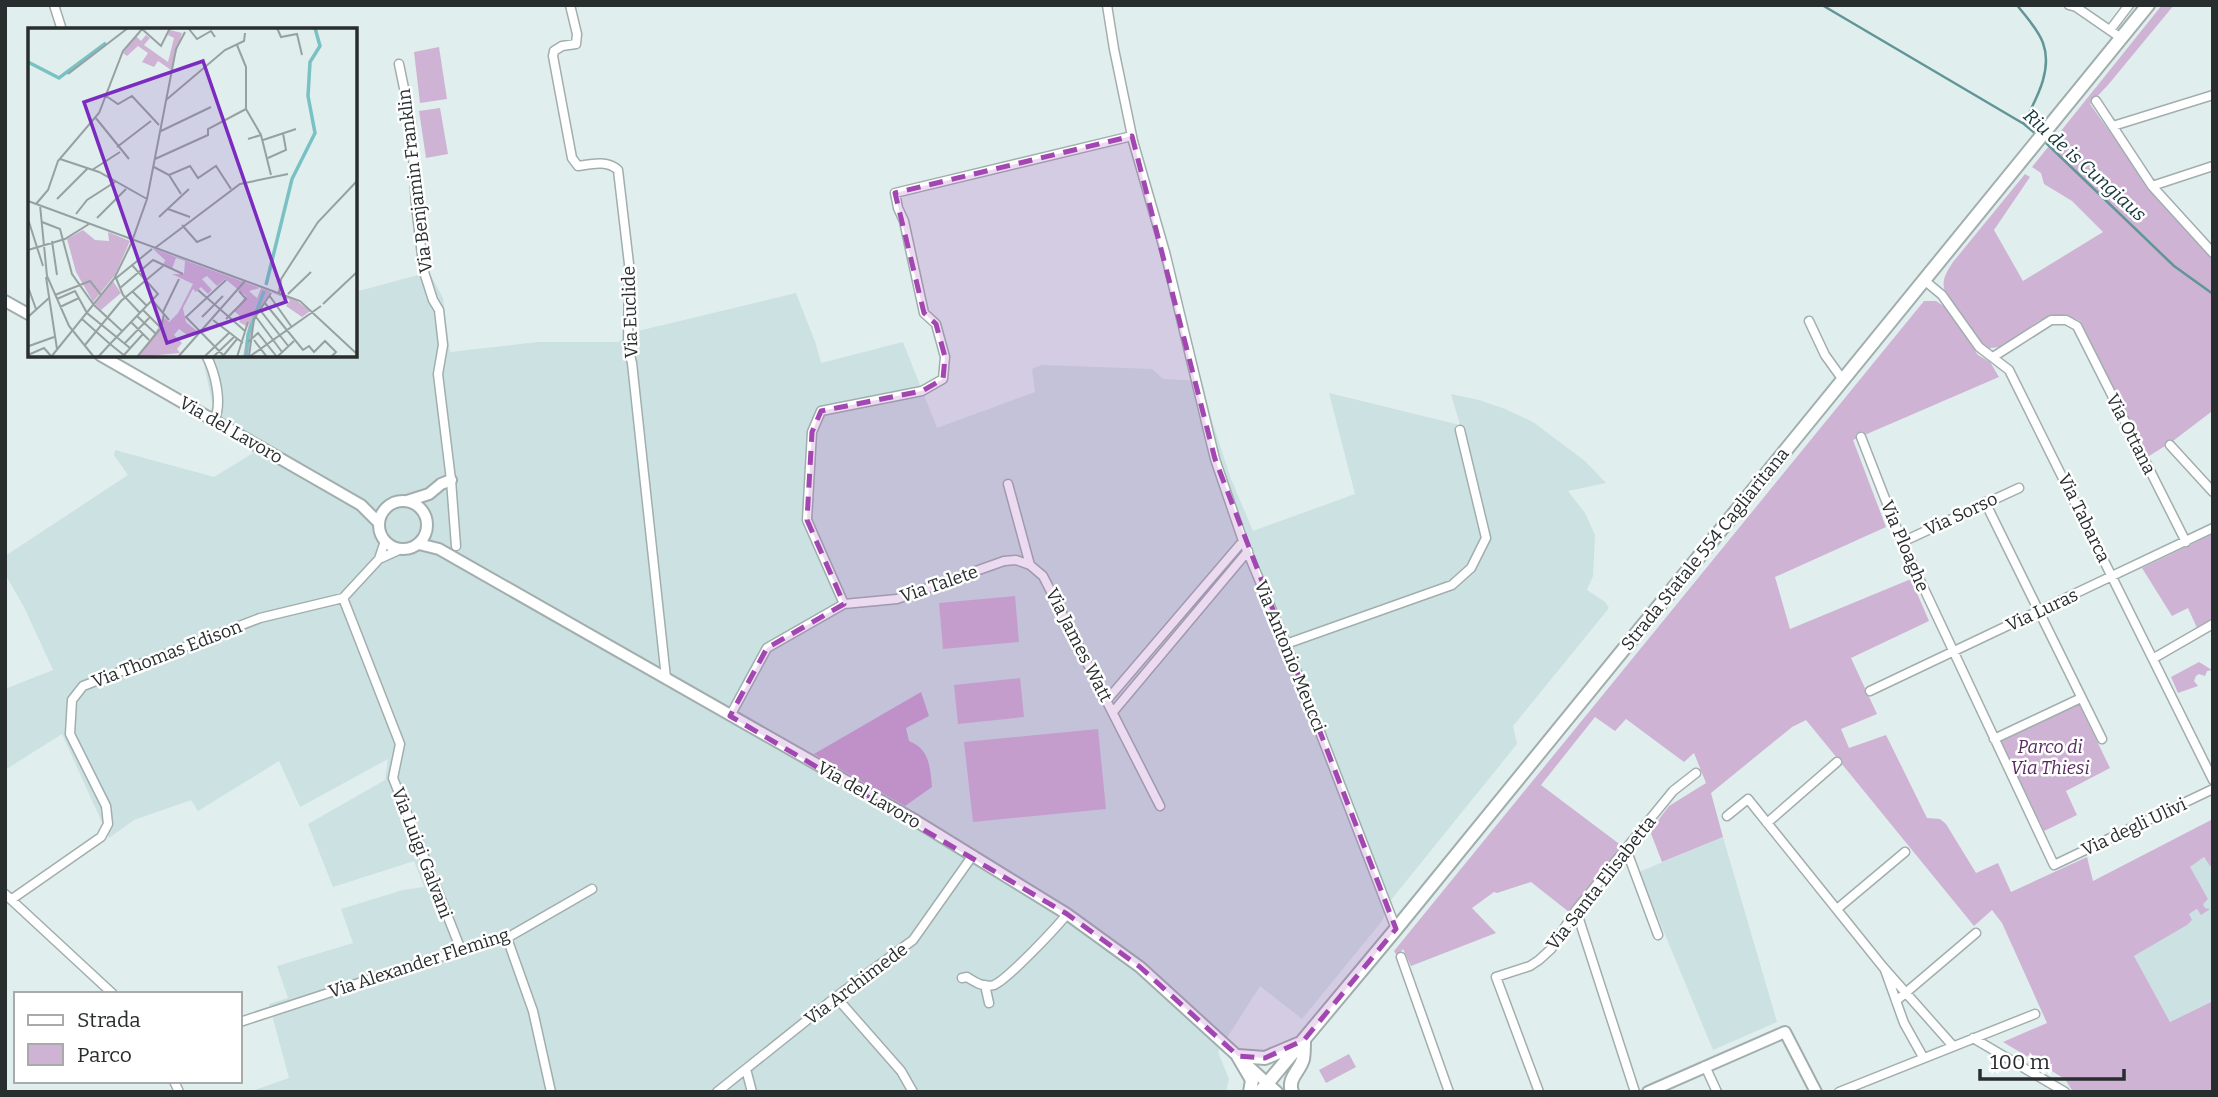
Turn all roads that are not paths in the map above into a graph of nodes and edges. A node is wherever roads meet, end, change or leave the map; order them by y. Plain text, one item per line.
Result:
1 (54, 5) edge
2 (570, 5) edge
3 (1107, 5) edge
4 (2069, 5) edge
5 (2129, 5) edge
6 (2148, 5) edge
7 (61, 28) edge
8 (2116, 34) junction
9 (399, 64) dead end
10 (2213, 95) edge
11 (2096, 101) dead end
12 (2113, 126) junction
13 (1132, 136) junction
14 (2213, 166) edge
15 (2152, 186) junction
16 (2213, 239) edge
17 (2203, 242) junction
18 (2213, 253) edge
19 (1924, 280) junction
20 (5, 300) edge
21 (28, 314) edge
22 (1809, 321) dead end
23 (103, 357) edge
24 (207, 357) edge
25 (1993, 357) junction
26 (1843, 380) junction
27 (214, 421) junction
28 (1460, 430) dead end
29 (1861, 437) dead end
30 (2171, 445) dead end
31 (451, 480) junction
32 (1008, 484) dead end
33 (2020, 488) dead end
34 (2213, 492) edge
35 (405, 501) junction
36 (1985, 502) junction
37 (361, 505) junction
38 (388, 507) junction
39 (426, 518) junction
40 (379, 523) junction
41 (2213, 528) edge
42 (426, 532) junction
43 (385, 541) junction
44 (1243, 541) junction
45 (1902, 542) junction
46 (2186, 542) junction
47 (419, 544) junction
48 (456, 546) dead end
49 (401, 549) junction
50 (439, 550) junction
51 (1248, 551) junction
52 (379, 559) junction
53 (1030, 565) junction
54 (2113, 577) junction
55 (343, 598) junction
56 (844, 604) junction
57 (2038, 611) junction
58 (1173, 623) junction
59 (2213, 624) edge
60 (1181, 631) junction
61 (1286, 644) junction
62 (1953, 653) junction
63 (2154, 658) junction
64 (666, 678) junction
65 (1870, 691) dead end
66 (2081, 698) junction
67 (1107, 700) junction
68 (1113, 712) junction
69 (730, 716) junction
70 (1994, 739) junction
71 (2102, 739) dead end
72 (1837, 762) dead end
73 (1696, 773) dead end
74 (2213, 780) edge
75 (2213, 789) edge
76 (1160, 806) dead end
77 (1727, 816) dead end
78 (1767, 822) junction
79 (1624, 852) junction
80 (1905, 852) dead end
81 (974, 855) junction
82 (2054, 865) joint
83 (592, 889) dead end
84 (9, 897) edge
85 (1837, 909) junction
86 (1576, 910) junction
87 (1067, 914) junction
88 (1396, 929) junction
89 (1976, 933) dead end
90 (1658, 935) dead end
91 (506, 938) junction
92 (461, 950) junction
93 (1401, 957) dead end
94 (1883, 967) junction
95 (961, 978) dead end
96 (985, 985) junction
97 (111, 992) edge
98 (1907, 992) junction
99 (836, 997) junction
100 (1896, 1001) junction
101 (989, 1003) dead end
102 (2035, 1014) dead end
103 (242, 1021) edge
104 (1973, 1038) junction
105 (1304, 1040) junction
106 (1953, 1045) junction
107 (1238, 1056) junction
108 (1923, 1057) junction
109 (1704, 1066) junction
110 (746, 1069) junction
111 (1268, 1089) edge
112 (551, 1092) edge
113 (716, 1092) edge
114 (752, 1092) edge
115 (913, 1092) edge
116 (1250, 1092) edge
117 (1292, 1092) edge
118 (1449, 1092) edge
119 (1539, 1092) edge
120 (1635, 1092) edge
121 (1648, 1092) edge
122 (1717, 1092) edge
123 (1816, 1092) edge
124 (1839, 1092) edge
125 (2065, 1092) edge

1 - 7 street
2 - 64 street, Via Euclide
3 - 13 street, Via Antonio Meucci
4 - 8 street
5 - 8 street
6 - 8 main road, Strada Statale 554 Cagliaritana
8 - 19 main road, Strada Statale 554 Cagliaritana
9 - 31 street, Via Benjamin Franklin
10 - 12 street
11 - 12 street
12 - 15 street
13 - 44 street, Via Antonio Meucci
13 - 56 street
14 - 15 street
15 - 17 street
16 - 17 street
17 - 18 street
19 - 25 street, Via Tabarca
19 - 26 main road, Strada Statale 554 Cagliaritana
20 - 21 main road
22 - 26 street
23 - 27 main road, Via del Lavoro
24 - 27 street
25 - 46 street, Via Ottana
25 - 54 street, Via Tabarca
26 - 88 main road, Strada Statale 554 Cagliaritana
27 - 37 main road, Via del Lavoro
28 - 61 street
29 - 45 street, Via Ploaghe
30 - 34 street
31 - 35 main road
31 - 39 main road
31 - 48 street, Via Benjamin Franklin
32 - 53 street, Via James Watt
33 - 36 street, Via Sorso
35 - 38 main road
35 - 39 main road
36 - 45 street, Via Sorso
36 - 57 street
37 - 38 main road
37 - 40 main road
38 - 40 main road
39 - 42 main road
40 - 43 main road
41 - 46 street, Via Luras
42 - 47 main road
42 - 50 main road
43 - 49 main road
43 - 52 street
44 - 51 street, Via Antonio Meucci
44 - 58 street
45 - 62 street, Via Ploaghe
46 - 54 street, Via Luras
47 - 49 main road
47 - 50 main road
49 - 52 street
50 - 64 main road, Via del Lavoro
51 - 60 street
51 - 61 street, Via Antonio Meucci
52 - 55 street
53 - 56 street, Via Talete
53 - 67 street, Via James Watt
54 - 57 street, Via Luras
54 - 63 street, Via Tabarca
55 - 84 street, Via Thomas Edison
55 - 92 street, Via Luigi Galvani
56 - 69 street, Via Talete
57 - 62 street, Via Luras
57 - 66 street
58 - 60 street
58 - 67 street
59 - 63 street
60 - 68 street
61 - 88 street, Via Antonio Meucci
62 - 65 street, Via Luras
62 - 70 street, Via Ploaghe
63 - 74 street, Via Tabarca
64 - 69 main road, Via del Lavoro
66 - 70 street
66 - 71 street
67 - 68 street, Via James Watt
68 - 76 street, Via James Watt
69 - 81 main road, Via del Lavoro
70 - 82 street, Via Ploaghe
72 - 78 street
73 - 79 street, Via Santa Elisabetta
75 - 82 street, Via degli Ulivi
77 - 78 street
78 - 85 street
79 - 86 street, Via Santa Elisabetta
79 - 90 street
80 - 85 street
81 - 87 main road, Via del Lavoro
81 - 99 street, Via Archimede
83 - 91 street, Via Alexander Fleming
84 - 97 street
85 - 94 street
86 - 119 street, Via Santa Elisabetta
86 - 120 street
87 - 96 street
87 - 107 main road, Via del Lavoro
88 - 105 main road, Strada Statale 554 Cagliaritana
89 - 98 street
91 - 92 street, Via Alexander Fleming
91 - 112 street
92 - 103 street, Via Alexander Fleming
93 - 118 street
94 - 98 street
94 - 100 street
95 - 96 street
96 - 101 street
98 - 100 street
98 - 106 street
99 - 110 street, Via Archimede
99 - 115 street
100 - 108 street
102 - 104 street
104 - 106 street
104 - 125 street
105 - 107 main road
105 - 111 main road, Strada Statale 554 Cagliaritana
105 - 117 main road
106 - 108 street
107 - 111 main road, Via del Lavoro
107 - 116 main road
108 - 124 street
109 - 121 main road
109 - 122 street
109 - 123 main road
110 - 113 street, Via Archimede
110 - 114 street

